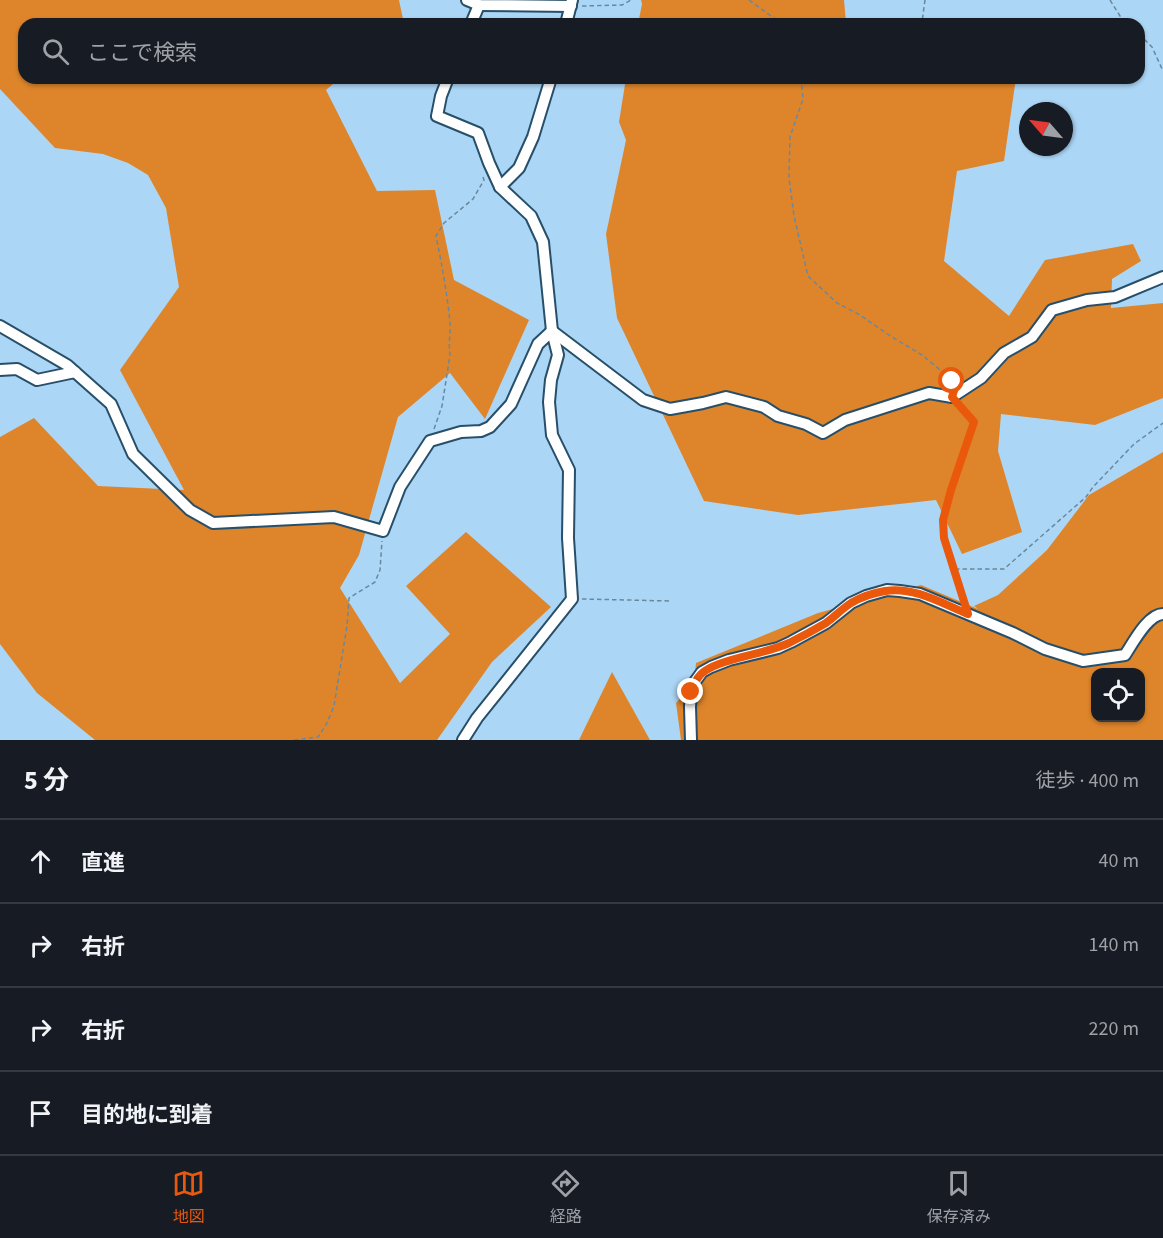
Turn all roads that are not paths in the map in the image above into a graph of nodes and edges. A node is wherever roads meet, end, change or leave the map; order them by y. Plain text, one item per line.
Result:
1 (466, 0) edge
2 (572, 3) edge
3 (479, 5) junction
4 (474, 18) edge
5 (568, 18) edge
6 (446, 84) edge
7 (548, 84) edge
8 (500, 187) junction
9 (1163, 277) edge
10 (0, 326) edge
11 (552, 332) junction
12 (0, 369) edge
13 (75, 372) junction
14 (1163, 614) edge
15 (463, 740) edge
16 (691, 740) edge

1 - 3 street
2 - 3 street
2 - 5 street
3 - 4 street
6 - 8 street
7 - 8 street
8 - 11 street
9 - 11 street
10 - 13 street
11 - 13 street
11 - 15 street
12 - 13 street
14 - 16 street

